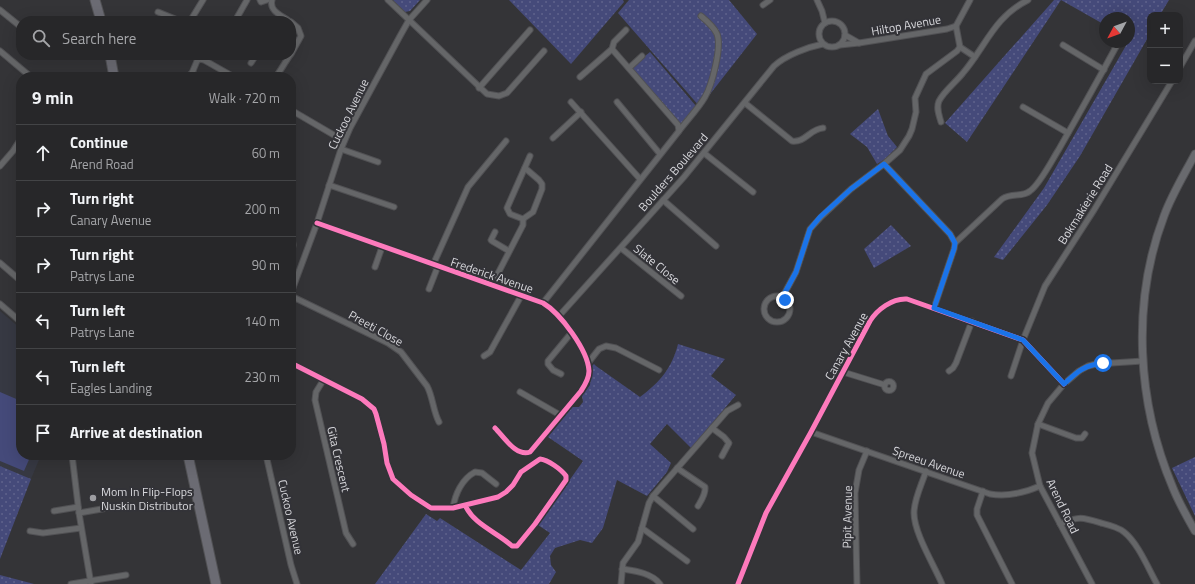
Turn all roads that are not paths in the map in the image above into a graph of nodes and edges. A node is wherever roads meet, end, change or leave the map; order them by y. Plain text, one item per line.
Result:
1 (95, 0) edge
2 (99, 0) edge
3 (203, 0) edge
4 (247, 0) edge
5 (260, 0) edge
6 (388, 0) edge
7 (428, 0) edge
8 (770, 0) edge
9 (817, 0) edge
10 (970, 0) edge
11 (1028, 0) edge
12 (270, 2) edge
13 (763, 5) dead end
14 (0, 10) edge
15 (822, 11) junction
16 (158, 12) dead end
17 (281, 15) edge
18 (100, 16) edge
19 (101, 16) edge
20 (168, 16) edge
21 (193, 16) edge
22 (238, 16) edge
23 (701, 16) dead end
24 (409, 20) junction
25 (832, 21) junction
26 (16, 23) edge
27 (825, 23) junction
28 (296, 26) edge
29 (956, 26) junction
30 (530, 30) dead end
31 (626, 30) dead end
32 (845, 35) junction
33 (819, 36) junction
34 (1195, 41) edge
35 (859, 43) junction
36 (823, 44) junction
37 (296, 45) edge
38 (840, 45) junction
39 (1063, 45) dead end
40 (960, 47) junction
41 (806, 48) junction
42 (1115, 48) edge
43 (612, 49) junction
44 (0, 51) edge
45 (544, 51) dead end
46 (642, 56) dead end
47 (975, 57) junction
48 (111, 60) edge
49 (200, 60) edge
50 (204, 60) edge
51 (253, 60) edge
52 (287, 60) edge
53 (1183, 62) edge
54 (251, 63) dead end
55 (629, 68) junction
56 (1104, 70) junction
57 (25, 72) edge
58 (113, 72) edge
59 (192, 72) edge
60 (225, 72) edge
61 (279, 72) edge
62 (580, 77) dead end
63 (1170, 84) edge
64 (479, 88) junction
65 (571, 102) dead end
66 (617, 102) dead end
67 (745, 103) junction
68 (1023, 107) dead end
69 (580, 112) junction
70 (296, 114) edge
71 (941, 122) dead end
72 (823, 128) dead end
73 (679, 131) junction
74 (1068, 133) junction
75 (553, 138) dead end
76 (344, 141) junction
77 (506, 141) dead end
78 (16, 146) edge
79 (341, 149) junction
80 (704, 153) junction
81 (660, 154) junction
82 (1195, 154) edge
83 (530, 156) dead end
84 (378, 162) dead end
85 (884, 164) junction
86 (0, 165) edge
87 (525, 168) junction
88 (640, 179) junction
89 (329, 185) junction
90 (753, 192) dead end
91 (663, 200) junction
92 (394, 207) dead end
93 (523, 219) junction
94 (317, 222) junction
95 (495, 232) dead end
96 (955, 243) junction
97 (716, 246) dead end
98 (382, 247) junction
99 (620, 248) junction
100 (510, 251) junction
101 (0, 263) edge
102 (436, 265) junction
103 (375, 267) dead end
104 (296, 274) edge
105 (16, 277) edge
106 (492, 285) junction
107 (429, 288) dead end
108 (296, 295) edge
109 (521, 296) junction
110 (681, 296) dead end
111 (782, 298) junction
112 (543, 303) junction
113 (0, 304) edge
114 (934, 308) junction
115 (559, 316) junction
116 (16, 318) edge
117 (972, 321) junction
118 (572, 332) junction
119 (1023, 340) junction
120 (484, 356) dead end
121 (1143, 361) junction
122 (588, 363) junction
123 (296, 365) edge
124 (659, 370) dead end
125 (949, 371) dead end
126 (843, 372) junction
127 (561, 374) dead end
128 (1011, 376) dead end
129 (324, 379) junction
130 (1064, 384) junction
131 (885, 385) dead end
132 (520, 392) dead end
133 (738, 404) dead end
134 (560, 416) junction
135 (439, 422) dead end
136 (1038, 424) junction
137 (496, 428) dead end
138 (712, 428) junction
139 (811, 432) junction
140 (1085, 434) dead end
141 (867, 451) junction
142 (722, 456) dead end
143 (73, 460) edge
144 (189, 460) edge
145 (267, 460) edge
146 (677, 468) junction
147 (926, 471) junction
148 (496, 484) dead end
149 (1040, 486) junction
150 (983, 491) junction
151 (653, 496) junction
152 (465, 505) junction
153 (698, 506) dead end
154 (113, 507) dead end
155 (452, 508) junction
156 (78, 510) junction
157 (54, 511) dead end
158 (1060, 524) junction
159 (81, 528) junction
160 (642, 528) junction
161 (693, 529) dead end
162 (30, 531) dead end
163 (1195, 531) edge
164 (353, 544) dead end
165 (687, 561) dead end
166 (622, 569) junction
167 (126, 575) dead end
168 (90, 582) edge
169 (71, 584) edge
170 (216, 584) edge
171 (297, 584) edge
172 (621, 584) edge
173 (660, 584) edge
174 (738, 584) edge
175 (857, 584) edge
176 (942, 584) edge
177 (1012, 584) edge
178 (1092, 584) edge
179 (1157, 584) edge

1 - 18 highway
2 - 19 highway
3 - 21 street
4 - 22 street
5 - 12 street
6 - 24 street
7 - 24 street, Cuckoo Avenue
8 - 13 street
9 - 15 street
10 - 29 street
11 - 47 street
12 - 17 street
14 - 26 street
15 - 25 street, Hiltop Avenue
15 - 27 street
16 - 20 street
23 - 73 street
24 - 64 street
24 - 76 street, Cuckoo Avenue
25 - 27 street
25 - 32 street, Hiltop Avenue
27 - 33 street
28 - 37 street
29 - 35 street, Hiltop Avenue
29 - 40 street
30 - 64 street
31 - 43 street
32 - 35 street, Hiltop Avenue
32 - 38 street
33 - 36 street
33 - 41 street, Boulders Boulevard
34 - 53 street
35 - 38 street, Hiltop Avenue
36 - 38 street, Hiltop Avenue
36 - 41 street, Boulders Boulevard
39 - 56 street
40 - 47 street
40 - 85 street
41 - 67 street, Boulders Boulevard
42 - 56 street
43 - 55 street
43 - 62 street
44 - 57 street
45 - 64 street
46 - 55 street
47 - 71 street
48 - 58 highway
49 - 59 street
50 - 60 street
51 - 54 street
52 - 61 street
55 - 73 street
56 - 74 street
63 - 119 street, Bokmakierie Road
65 - 69 street
66 - 81 street
67 - 72 street
67 - 80 street, Boulders Boulevard
68 - 74 street
69 - 75 street
69 - 88 street
70 - 76 street
73 - 81 street
74 - 96 street
76 - 79 street, Cuckoo Avenue
77 - 102 street
78 - 86 street
79 - 84 street
79 - 89 street, Cuckoo Avenue
80 - 90 street
80 - 91 street, Boulders Boulevard
81 - 88 street
82 - 121 street
83 - 87 street
85 - 96 street
85 - 111 street
87 - 93 street
87 - 93 street
88 - 112 street
89 - 92 street
89 - 94 street, Cuckoo Avenue
91 - 97 street
91 - 99 street, Boulders Boulevard
93 - 100 street
94 - 98 street, Frederick Avenue
94 - 104 street, Cuckoo Avenue
95 - 100 street
96 - 114 street
98 - 102 street, Frederick Avenue
98 - 103 street
99 - 110 street, Slate Close
99 - 115 street, Boulders Boulevard
100 - 106 street
101 - 105 street
102 - 106 street, Frederick Avenue
102 - 107 street, Frederick Avenue
106 - 109 street, Frederick Avenue
108 - 135 street, Preeti Close
109 - 112 street, Frederick Avenue
109 - 120 street
111 - 111 street
112 - 115 street, Frederick Avenue
113 - 116 street
114 - 117 street, Canary Avenue
114 - 126 street, Canary Avenue
115 - 118 street, Frederick Avenue
117 - 119 street, Canary Avenue
117 - 125 street
118 - 122 street, Frederick Avenue
118 - 127 street
119 - 128 street, Bokmakierie Road
119 - 130 street, Canary Avenue
121 - 130 street, Arend Road
121 - 163 street
122 - 124 street
122 - 134 street
123 - 129 street
126 - 131 street
126 - 139 street, Canary Avenue
129 - 155 street
129 - 164 street, Gita Crescent
130 - 136 street, Arend Road
132 - 134 street
133 - 138 street
134 - 137 street
136 - 140 street
136 - 149 street, Arend Road
138 - 142 street
138 - 146 street
139 - 141 street, Spreeu Avenue
139 - 174 street, Canary Avenue
141 - 147 street, Spreeu Avenue
141 - 175 street, Pipit Avenue
143 - 156 street
144 - 170 highway
145 - 171 street, Cuckoo Avenue
146 - 151 street
146 - 153 street
147 - 150 street, Spreeu Avenue
147 - 176 street
148 - 155 street
149 - 150 street, Spreeu Avenue
149 - 158 street, Arend Road
150 - 177 street
151 - 160 street
151 - 161 street
152 - 152 street
152 - 155 street
154 - 156 street
156 - 157 street
156 - 159 street
158 - 178 street, Arend Road
158 - 179 street
159 - 162 street
159 - 168 street
160 - 165 street
160 - 166 street
166 - 172 street
166 - 173 street
167 - 168 street
168 - 169 street

